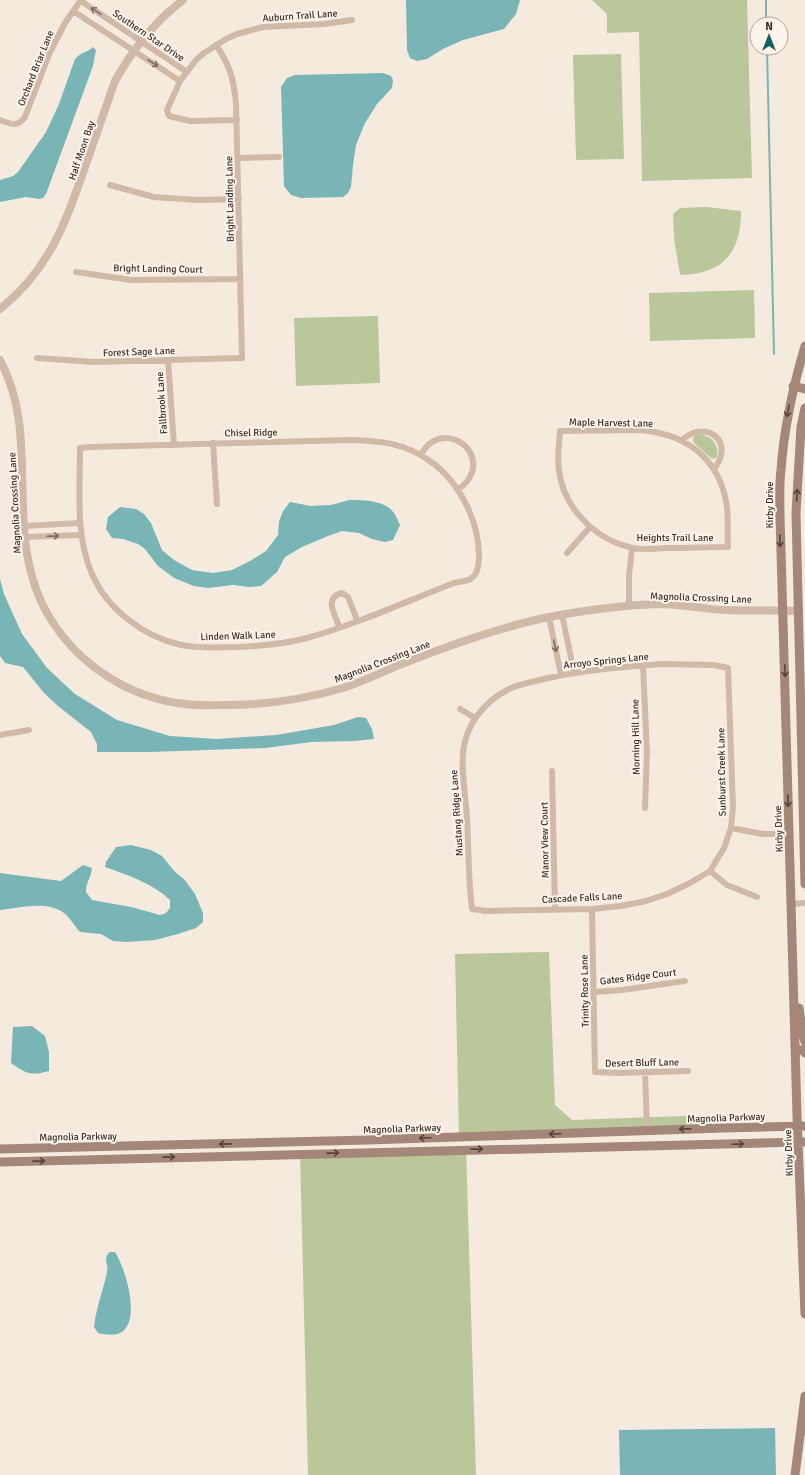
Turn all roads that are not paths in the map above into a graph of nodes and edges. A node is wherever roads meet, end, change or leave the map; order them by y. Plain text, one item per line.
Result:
1 (81, 0) edge
2 (183, 0) edge
3 (73, 11) junction
4 (352, 20) dead end
5 (141, 41) junction
6 (216, 45) junction
7 (134, 51) junction
8 (187, 72) junction
9 (180, 81) junction
10 (0, 120) edge
11 (236, 120) junction
12 (279, 157) dead end
13 (238, 158) junction
14 (110, 185) dead end
15 (239, 199) junction
16 (76, 272) dead end
17 (240, 279) junction
18 (0, 309) edge
19 (805, 346) edge
20 (37, 358) dead end
21 (242, 358) joint
22 (0, 360) edge
23 (168, 360) junction
24 (793, 386) junction
25 (805, 389) edge
26 (805, 408) edge
27 (560, 431) joint
28 (682, 440) junction
29 (213, 443) junction
30 (174, 444) junction
31 (80, 448) joint
32 (420, 455) junction
33 (714, 469) junction
34 (458, 490) junction
35 (217, 504) dead end
36 (80, 522) junction
37 (24, 526) junction
38 (590, 527) junction
39 (81, 535) junction
40 (24, 537) junction
41 (728, 547) joint
42 (632, 548) junction
43 (567, 553) dead end
44 (478, 569) joint
45 (629, 606) junction
46 (782, 610) junction
47 (802, 610) edge
48 (562, 615) junction
49 (549, 617) junction
50 (358, 620) junction
51 (340, 628) junction
52 (643, 666) junction
53 (728, 668) joint
54 (574, 672) junction
55 (561, 675) junction
56 (460, 710) dead end
57 (475, 718) junction
58 (29, 730) dead end
59 (0, 735) edge
60 (552, 771) dead end
61 (645, 808) dead end
62 (731, 828) junction
63 (789, 834) junction
64 (710, 871) junction
65 (805, 884) edge
66 (757, 898) dead end
67 (805, 903) edge
68 (791, 904) junction
69 (555, 909) junction
70 (592, 909) junction
71 (472, 910) joint
72 (685, 981) dead end
73 (793, 986) junction
74 (594, 992) junction
75 (805, 1042) edge
76 (795, 1050) junction
77 (805, 1053) edge
78 (688, 1071) dead end
79 (595, 1072) joint
80 (645, 1072) junction
81 (801, 1126) edge
82 (647, 1131) junction
83 (295, 1142) junction
84 (802, 1142) edge
85 (564, 1147) junction
86 (0, 1149) edge
87 (225, 1156) junction
88 (0, 1162) edge
89 (805, 1314) edge
90 (805, 1396) edge
91 (802, 1447) edge
92 (795, 1475) edge

1 - 3 street, Orchard Briar Lane
5 -> 1 street, Southern Star Drive
2 - 5 street, Half Moon Bay
3 - 7 street
3 - 10 street, Orchard Briar Lane
4 - 6 street, Auburn Trail Lane
5 - 7 street, Half Moon Bay
5 - 8 street, Southern Star Drive
6 - 8 street, Auburn Trail Lane
6 - 11 street, Bright Landing Lane
7 -> 9 street
7 - 18 street, Half Moon Bay
8 - 9 street, Auburn Trail Lane
9 - 11 street, Auburn Trail Lane
11 - 13 street, Bright Landing Lane
12 - 13 street
13 - 15 street, Bright Landing Lane
14 - 15 street
15 - 17 street, Bright Landing Lane
16 - 17 street, Bright Landing Court
17 - 21 street, Bright Landing Lane
19 - 24 main road, Kirby Drive
20 - 23 street, Forest Sage Lane
21 - 23 street, Forest Sage Lane
22 - 37 street, Magnolia Crossing Lane
23 - 30 street, Fallbrook Lane
24 - 25 main road
24 -> 46 main road, Kirby Drive
47 -> 26 main road
27 - 28 street, Maple Harvest Lane
27 - 38 street, Heights Trail Lane
28 - 33 street, Maple Harvest Lane
28 - 33 street
29 - 30 street, Chisel Ridge
29 - 32 street, Chisel Ridge
29 - 35 street
30 - 31 street, Chisel Ridge
31 - 36 street, Linden Walk Lane
32 - 34 street, Chisel Ridge
32 - 34 street
33 - 41 street, Maple Harvest Lane
34 - 44 street, Chisel Ridge
36 - 37 street
36 - 39 street, Linden Walk Lane
37 - 40 street, Magnolia Crossing Lane
38 - 42 street, Heights Trail Lane
38 - 43 street
40 -> 39 street
39 - 51 street, Linden Walk Lane
40 - 49 street, Magnolia Crossing Lane
41 - 42 street, Heights Trail Lane
42 - 45 street
44 - 50 street, Linden Walk Lane
45 - 46 street, Magnolia Crossing Lane
45 - 48 street, Magnolia Crossing Lane
46 - 47 street, Magnolia Crossing Lane
46 -> 63 main road, Kirby Drive
47 - 65 main road
48 - 49 street, Magnolia Crossing Lane
48 - 54 street
49 -> 55 street
50 - 51 street, Linden Walk Lane
50 - 51 street
52 - 53 street, Arroyo Springs Lane
52 - 54 street, Arroyo Springs Lane
52 - 61 street, Morning Hill Lane
53 - 62 street, Sunburst Creek Lane
54 - 55 street, Arroyo Springs Lane
55 - 57 street, Arroyo Springs Lane
56 - 57 street
57 - 71 street, Mustang Ridge Lane
58 - 59 street
60 - 69 street, Manor View Court
62 - 63 street
62 - 64 street, Sunburst Creek Lane
63 - 68 main road, Kirby Drive
64 - 66 street
64 - 70 street, Cascade Falls Lane
67 - 68 street
68 - 73 main road, Kirby Drive
69 - 70 street, Cascade Falls Lane
69 - 71 street, Cascade Falls Lane
70 - 74 street, Trinity Rose Lane
72 - 74 street, Gates Ridge Court
73 - 75 main road
73 - 76 main road, Kirby Drive
74 - 79 street, Trinity Rose Lane
76 - 77 main road
76 - 81 main road, Kirby Drive
78 - 80 street, Desert Bluff Lane
79 - 80 street, Desert Bluff Lane
80 - 82 street
81 -> 82 main road, Magnolia Parkway
81 - 84 main road, Kirby Drive
82 -> 83 main road, Magnolia Parkway
82 - 85 main road
83 -> 86 main road, Magnolia Parkway
83 - 87 main road
85 -> 84 main road
84 - 89 main road, Kirby Drive
87 -> 85 main road
88 -> 87 main road
90 - 91 main road
91 - 92 main road

